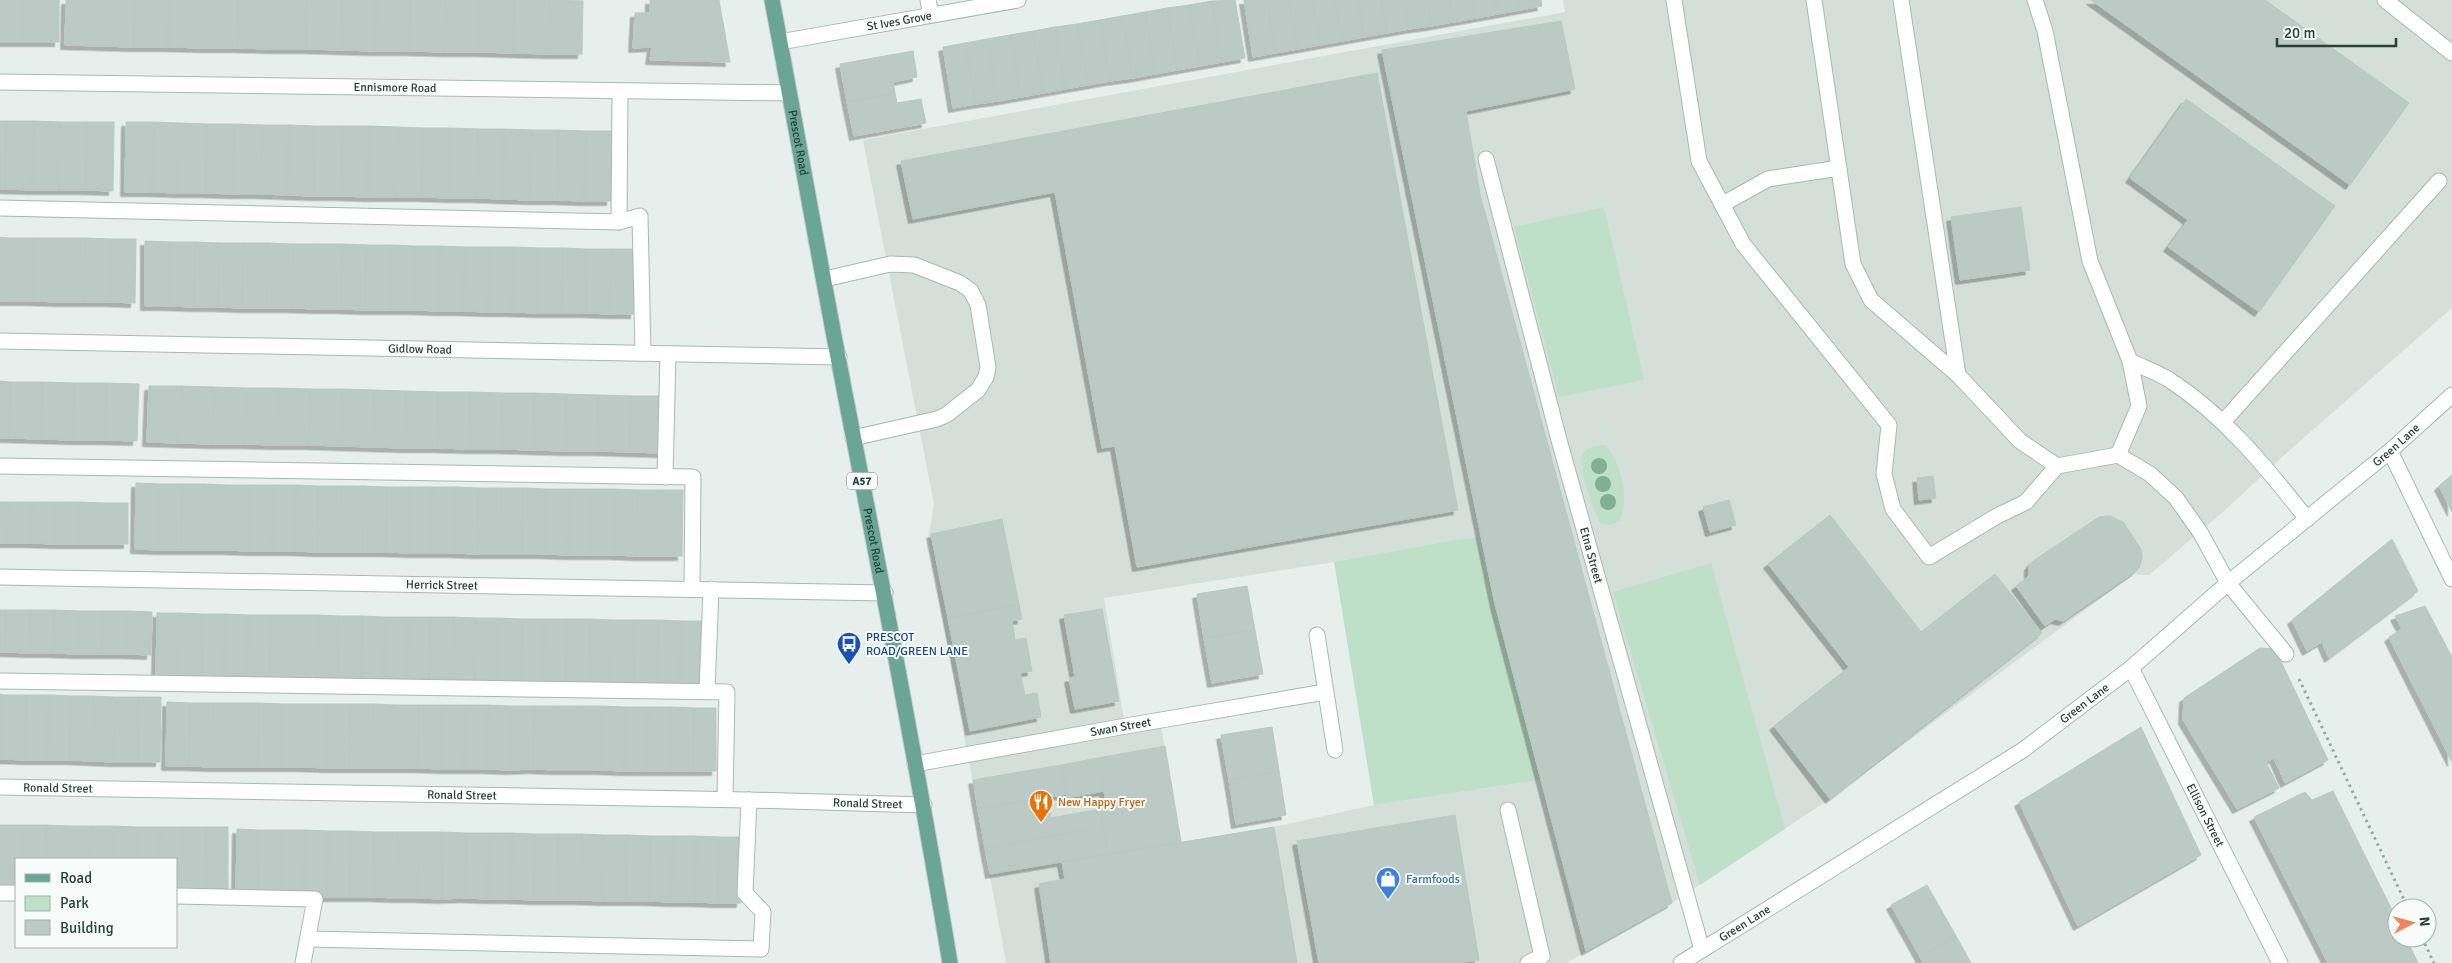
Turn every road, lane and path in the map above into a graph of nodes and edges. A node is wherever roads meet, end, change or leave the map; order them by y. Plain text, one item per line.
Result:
1 (772, 0) edge
2 (928, 0) edge
3 (1018, 0) edge
4 (1674, 0) edge
5 (1814, 0) edge
6 (1901, 0) edge
7 (2036, 0) edge
8 (2385, 0) edge
9 (931, 15) junction
10 (780, 42) junction
11 (2452, 52) edge
12 (0, 82) edge
13 (620, 92) junction
14 (789, 93) junction
15 (1486, 159) dead end
16 (1839, 168) junction
17 (2439, 181) dead end
18 (1723, 204) junction
19 (0, 208) edge
20 (619, 222) junction
21 (825, 279) junction
22 (0, 341) edge
23 (643, 353) junction
24 (668, 354) junction
25 (840, 357) junction
26 (2130, 361) junction
27 (1958, 375) junction
28 (2452, 395) edge
29 (2223, 422) junction
30 (853, 438) junction
31 (2390, 451) junction
32 (2118, 455) junction
33 (0, 466) edge
34 (2057, 466) junction
35 (666, 477) junction
36 (2307, 518) junction
37 (0, 576) edge
38 (2452, 579) edge
39 (2228, 583) junction
40 (692, 589) junction
41 (711, 589) junction
42 (885, 593) junction
43 (1317, 635) dead end
44 (2286, 654) joint
45 (2131, 668) junction
46 (0, 681) edge
47 (707, 692) junction
48 (1325, 692) junction
49 (1335, 750) dead end
50 (915, 764) junction
51 (0, 788) edge
52 (725, 800) junction
53 (749, 800) junction
54 (924, 805) junction
55 (1508, 810) dead end
56 (0, 893) edge
57 (15, 893) edge
58 (178, 896) edge
59 (2403, 898) edge
60 (308, 939) junction
61 (2427, 948) edge
62 (1702, 950) junction
63 (304, 963) edge
64 (950, 963) edge
65 (1528, 963) edge
66 (1681, 963) edge
67 (2280, 963) edge
68 (2434, 963) edge

1 - 10 main road, Prescot Road / A57
2 - 9 street
3 - 9 street, St Ives Grove
4 - 18 street
5 - 16 street
6 - 27 street
7 - 26 street
8 - 11 street
9 - 10 street, St Ives Grove
10 - 14 main road, Prescot Road / A57
12 - 13 street, Ennismore Road
13 - 14 street, Ennismore Road
13 - 20 street
14 - 21 main road, Prescot Road / A57
15 - 62 street, Etna Street
16 - 18 street
16 - 27 street
17 - 29 street
18 - 34 street
19 - 20 street
20 - 23 street
21 - 25 main road, Prescot Road / A57
21 - 30 street
22 - 23 street, Gidlow Road
23 - 24 street, Gidlow Road
24 - 25 street, Gidlow Road
24 - 35 street
25 - 30 main road, Prescot Road / A57
26 - 29 street
26 - 32 street
27 - 34 street
28 - 31 street, Green Lane
29 - 36 street
30 - 42 main road, Prescot Road / A57
31 - 36 street, Green Lane
31 - 38 street
32 - 34 street
32 - 39 street
33 - 35 street
35 - 40 street
36 - 39 street, Green Lane
37 - 40 street, Herrick Street
39 - 44 street
39 - 45 street, Green Lane
40 - 41 street, Herrick Street
41 - 42 street, Herrick Street
41 - 47 street
42 - 50 main road, Prescot Road / A57
43 - 48 street
44 - 59 path
45 - 62 street, Green Lane
45 - 67 street, Ellison Street
46 - 47 street
47 - 52 street
48 - 49 street
48 - 50 street, Swan Street
50 - 54 main road, Prescot Road / A57
51 - 52 street, Ronald Street
52 - 53 street, Ronald Street
53 - 54 street, Ronald Street
53 - 60 street
54 - 64 main road, Prescot Road / A57
55 - 65 street
56 - 57 street
58 - 60 street
60 - 63 street
61 - 68 path
62 - 66 street, Green Lane

